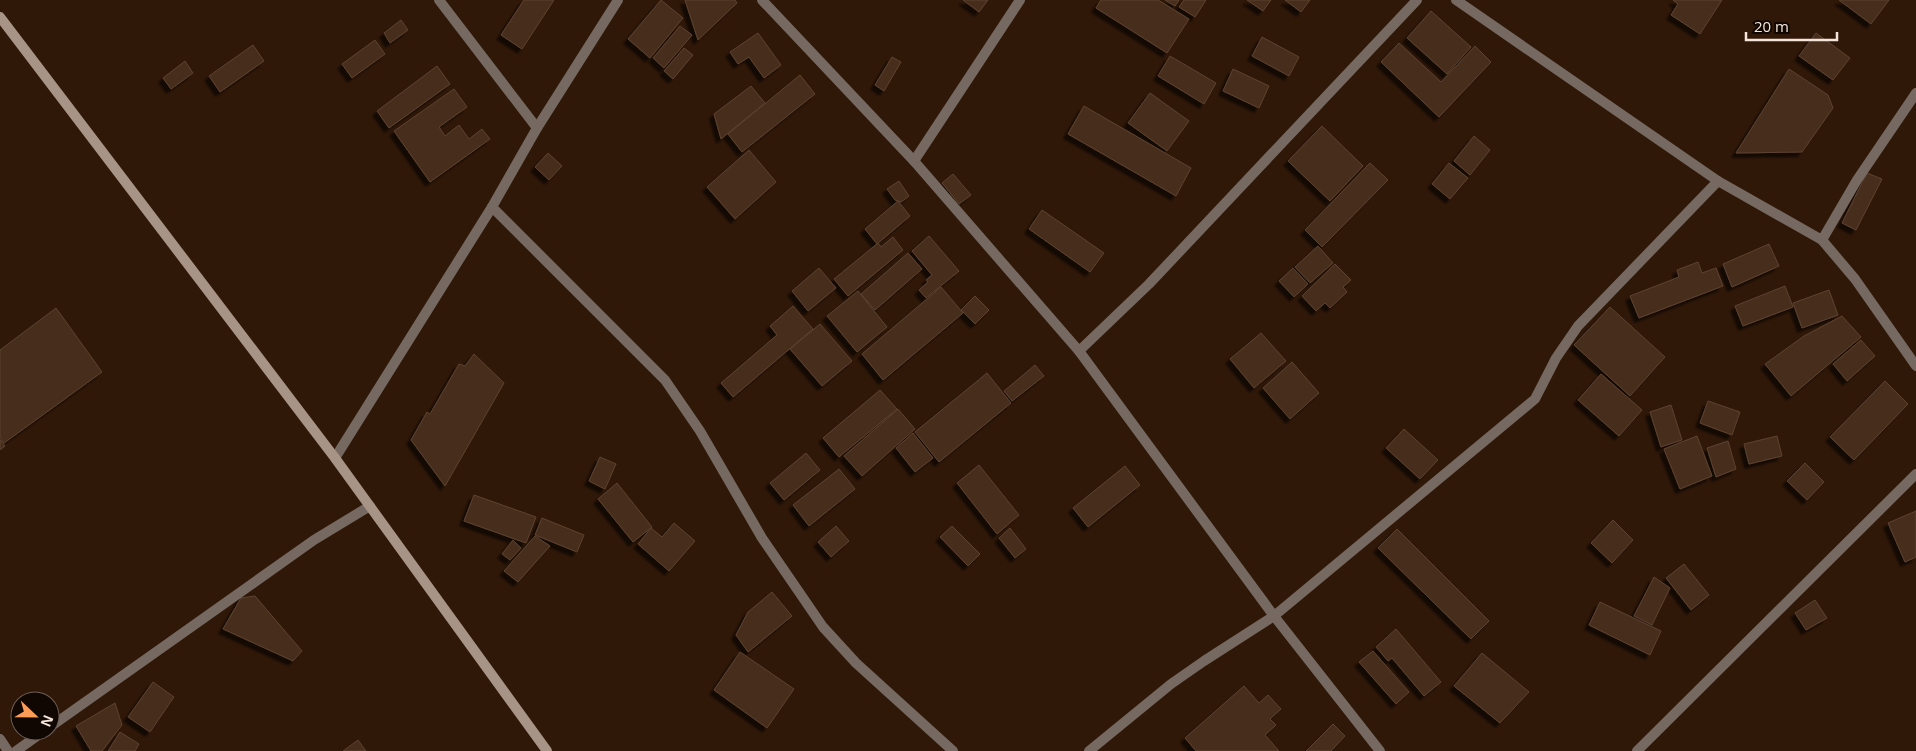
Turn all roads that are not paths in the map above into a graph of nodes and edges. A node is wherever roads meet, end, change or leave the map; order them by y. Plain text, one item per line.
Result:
1 (438, 0) edge
2 (618, 0) edge
3 (762, 0) edge
4 (1020, 0) edge
5 (1417, 0) edge
6 (1456, 0) edge
7 (0, 18) edge
8 (1916, 93) edge
9 (537, 128) junction
10 (914, 161) junction
11 (1718, 181) junction
12 (492, 207) junction
13 (1822, 240) junction
14 (1078, 352) junction
15 (1916, 366) edge
16 (335, 458) junction
17 (1916, 474) edge
18 (370, 506) junction
19 (1274, 616) junction
20 (60, 720) edge
21 (0, 739) edge
22 (30, 741) edge
23 (8, 751) edge
24 (16, 751) edge
25 (547, 751) edge
26 (954, 751) edge
27 (1089, 751) edge
28 (1380, 751) edge
29 (1637, 751) edge

1 - 9 street
2 - 9 street
3 - 10 street
4 - 10 street
5 - 14 street
6 - 11 street
7 - 16 street
8 - 13 street
9 - 12 street
10 - 14 street
11 - 13 street
11 - 19 street
12 - 16 street
12 - 26 street
13 - 15 street
14 - 19 street
16 - 18 street
17 - 29 street
18 - 20 street
18 - 25 street
19 - 27 street
19 - 28 street
21 - 23 street
22 - 24 street

